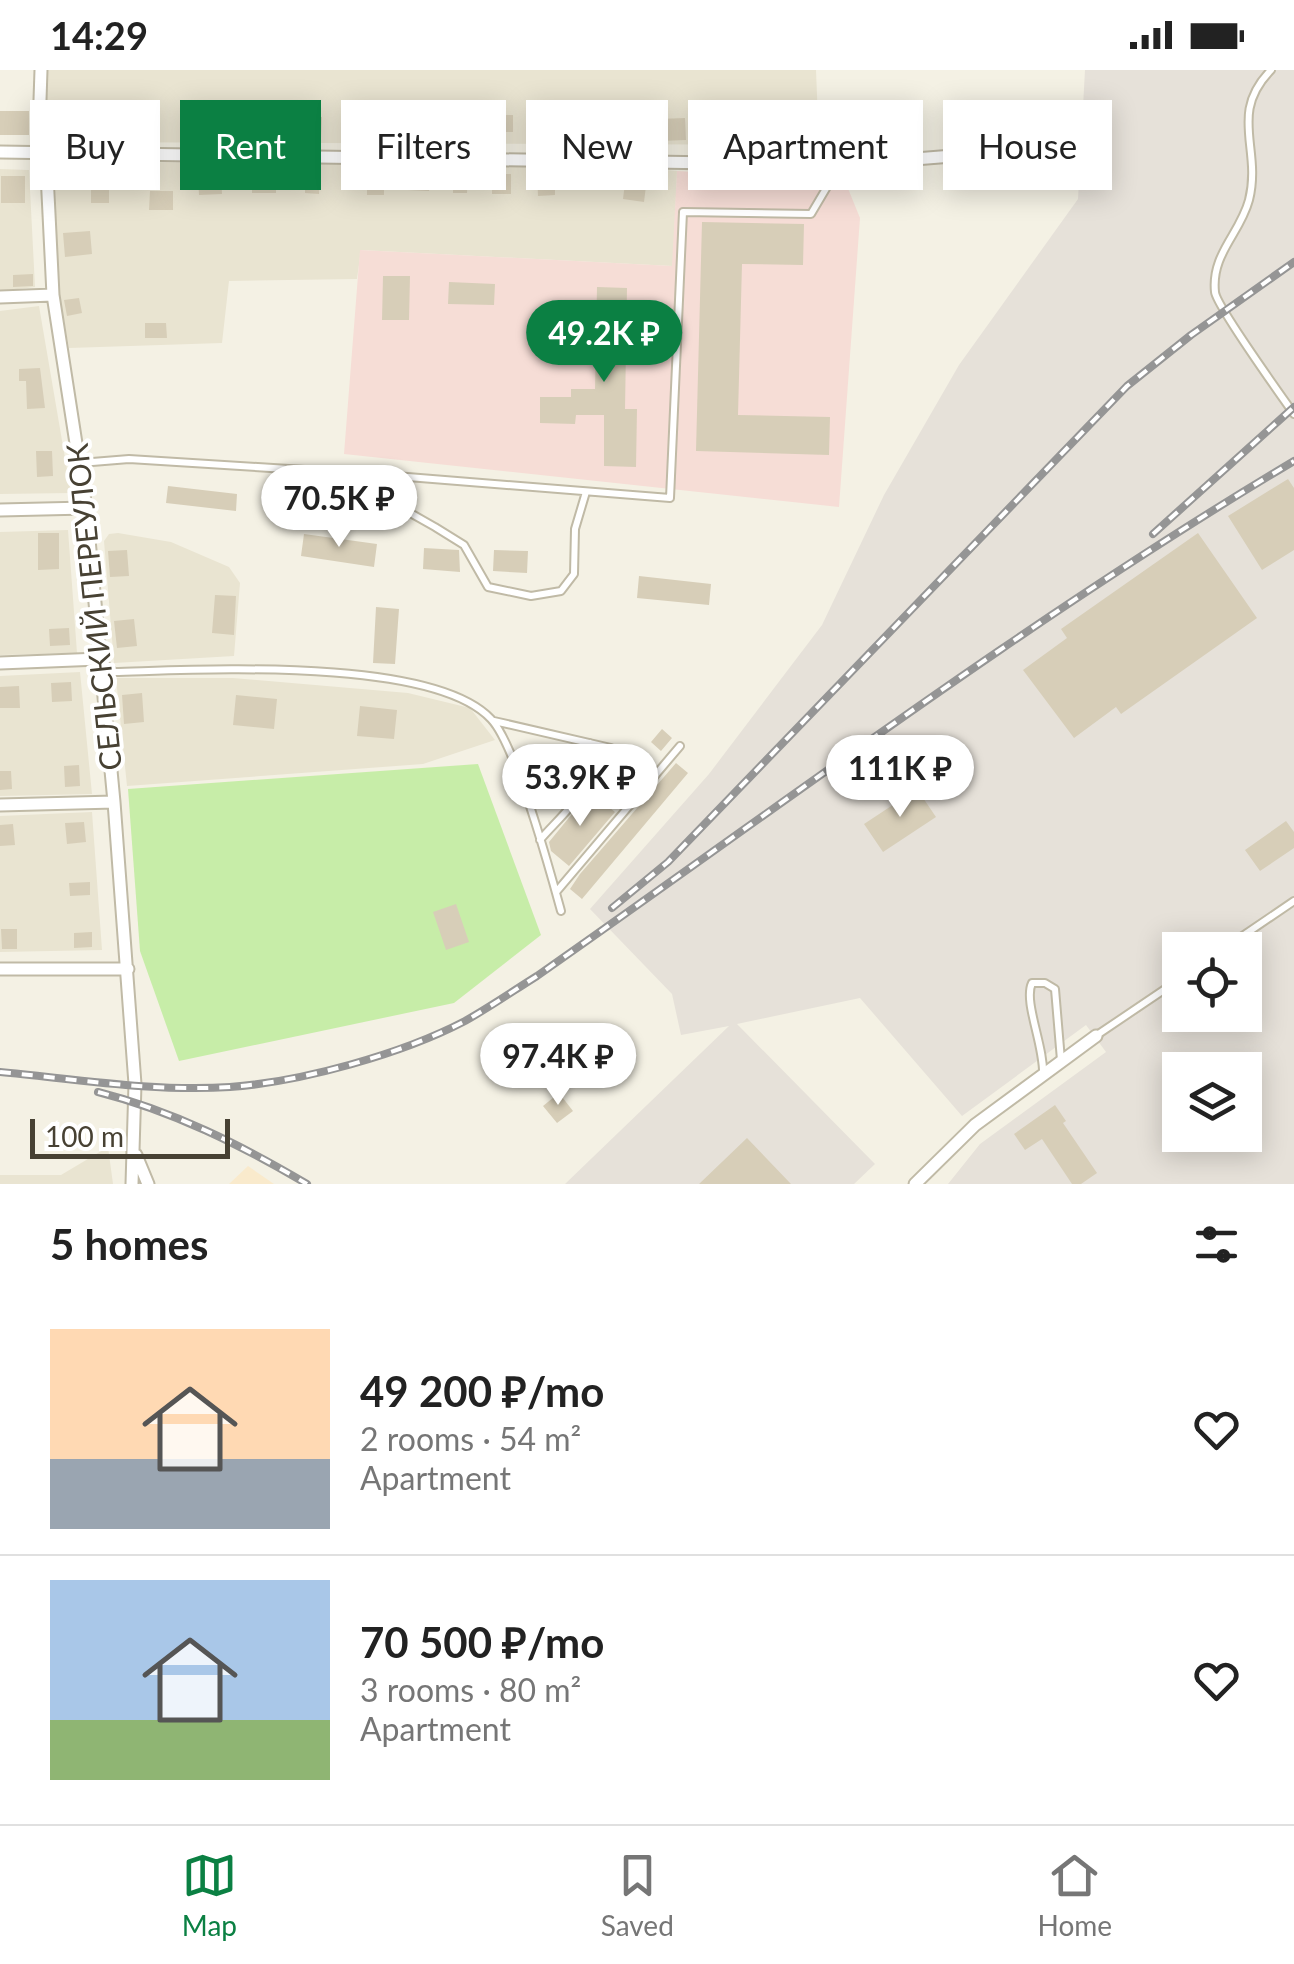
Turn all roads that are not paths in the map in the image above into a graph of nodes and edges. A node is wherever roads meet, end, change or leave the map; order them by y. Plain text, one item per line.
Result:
1 (41, 70) edge
2 (1271, 70) edge
3 (40, 100) edge
4 (0, 152) edge
5 (30, 153) edge
6 (160, 155) edge
7 (688, 164) edge
8 (48, 190) edge
9 (826, 190) edge
10 (53, 295) junction
11 (0, 297) edge
12 (1294, 414) edge
13 (79, 463) junction
14 (285, 470) junction
15 (586, 492) junction
16 (86, 508) junction
17 (0, 510) edge
18 (99, 659) junction
19 (0, 663) edge
20 (493, 720) junction
21 (590, 742) junction
22 (680, 746) dead end
23 (650, 781) junction
24 (114, 802) junction
25 (0, 805) edge
26 (539, 841) junction
27 (556, 892) junction
28 (1294, 901) edge
29 (561, 911) dead end
30 (1248, 932) edge
31 (0, 969) edge
32 (128, 969) junction
33 (1162, 991) edge
34 (1096, 1036) joint
35 (1061, 1061) junction
36 (1043, 1076) junction
37 (134, 1146) junction
38 (132, 1184) edge
39 (148, 1184) edge
40 (914, 1184) edge

1 - 3 street, СЕЛЬСКИЙ ПЕРЕУЛОК
2 - 12 lane
4 - 5 street
6 - 7 street
8 - 10 street, СЕЛЬСКИЙ ПЕРЕУЛОК
9 - 15 lane
10 - 11 street
10 - 13 street, СЕЛЬСКИЙ ПЕРЕУЛОК
13 - 14 lane
13 - 16 street, СЕЛЬСКИЙ ПЕРЕУЛОК
14 - 15 lane
14 - 15 lane
16 - 17 street
16 - 18 street, СЕЛЬСКИЙ ПЕРЕУЛОК
18 - 19 street
18 - 20 lane
18 - 24 street, СЕЛЬСКИЙ ПЕРЕУЛОК
20 - 21 lane
20 - 26 lane
21 - 23 lane
21 - 26 lane
22 - 23 lane
23 - 27 lane
24 - 25 street
24 - 32 street, СЕЛЬСКИЙ ПЕРЕУЛОК
26 - 27 lane
27 - 29 lane
28 - 30 lane
31 - 32 street
32 - 37 street, СЕЛЬСКИЙ ПЕРЕУЛОК
33 - 34 lane
34 - 35 street
35 - 36 street
35 - 36 lane
36 - 40 street
37 - 38 street, СЕЛЬСКИЙ ПЕРЕУЛОК
37 - 39 street, СЕЛЬСКИЙ ПЕРЕУЛОК

